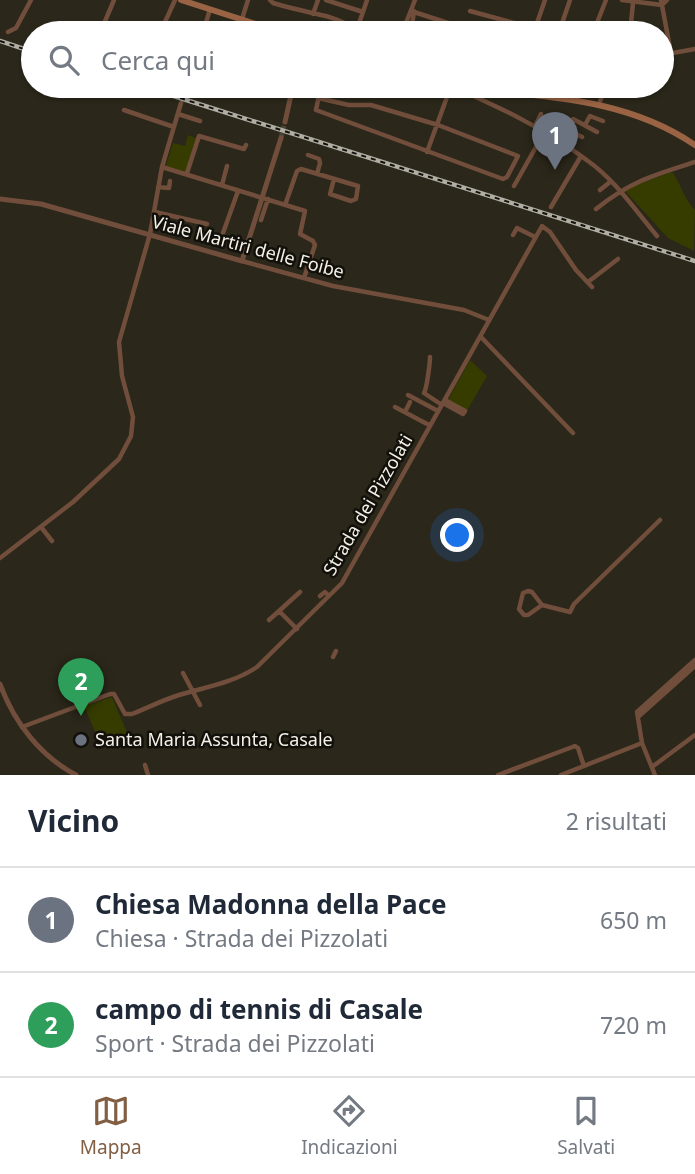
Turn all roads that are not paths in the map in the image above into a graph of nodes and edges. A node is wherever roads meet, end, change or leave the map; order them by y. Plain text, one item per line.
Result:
1 (31, 0) edge
2 (114, 0) edge
3 (175, 0) edge
4 (181, 0) edge
5 (248, 0) edge
6 (270, 0) edge
7 (318, 0) edge
8 (326, 0) edge
9 (367, 0) edge
10 (545, 0) edge
11 (570, 0) edge
12 (606, 0) edge
13 (622, 0) edge
14 (667, 0) edge
15 (195, 2) edge
16 (413, 2) edge
17 (633, 3) junction
18 (661, 3) edge
19 (210, 9) junction
20 (470, 11) dead end
21 (363, 12) junction
22 (414, 12) junction
23 (313, 14) junction
24 (242, 19) junction
25 (105, 21) edge
26 (165, 21) edge
27 (206, 21) edge
28 (248, 21) edge
29 (340, 21) edge
30 (360, 21) edge
31 (406, 21) edge
32 (413, 21) edge
33 (442, 21) edge
34 (507, 21) edge
35 (538, 21) edge
36 (563, 21) edge
37 (598, 21) edge
38 (631, 21) edge
39 (665, 21) edge
40 (8, 32) dead end
41 (695, 49) edge
42 (674, 52) edge
43 (290, 98) edge
44 (318, 98) joint
45 (446, 98) edge
46 (476, 98) edge
47 (554, 98) edge
48 (601, 98) edge
49 (181, 103) dead end
50 (599, 104) junction
51 (124, 110) dead end
52 (178, 114) junction
53 (541, 114) dead end
54 (200, 121) dead end
55 (603, 121) dead end
56 (285, 122) tunnel mouth
57 (438, 125) junction
58 (585, 125) junction
59 (536, 126) junction
60 (174, 127) junction
61 (545, 131) junction
62 (597, 132) dead end
63 (582, 137) dead end
64 (281, 138) tunnel mouth
65 (560, 141) junction
66 (570, 143) junction
67 (247, 145) dead end
68 (695, 145) edge
69 (427, 152) junction
70 (308, 155) dead end
71 (581, 156) junction
72 (695, 162) edge
73 (228, 166) dead end
74 (162, 167) junction
75 (187, 173) junction
76 (317, 174) junction
77 (334, 179) junction
78 (170, 181) dead end
79 (610, 182) junction
80 (222, 185) junction
81 (514, 186) dead end
82 (158, 187) junction
83 (600, 190) dead end
84 (619, 190) junction
85 (238, 191) junction
86 (265, 198) junction
87 (0, 199) edge
88 (285, 205) junction
89 (551, 207) dead end
90 (596, 209) dead end
91 (155, 212) junction
92 (261, 220) dead end
93 (206, 224) dead end
94 (223, 233) dead end
95 (150, 234) junction
96 (513, 236) dead end
97 (657, 236) dead end
98 (535, 237) junction
99 (618, 259) dead end
100 (242, 261) junction
101 (304, 278) junction
102 (489, 320) junction
103 (481, 337) junction
104 (430, 357) dead end
105 (408, 395) dead end
106 (410, 402) dead end
107 (443, 403) junction
108 (395, 407) dead end
109 (438, 411) junction
110 (405, 412) junction
111 (463, 414) dead end
112 (429, 425) junction
113 (573, 433) dead end
114 (660, 520) dead end
115 (41, 527) junction
116 (52, 541) dead end
117 (0, 558) edge
118 (300, 592) dead end
119 (320, 596) dead end
120 (329, 596) junction
121 (542, 605) junction
122 (279, 611) junction
123 (270, 620) dead end
124 (297, 629) junction
125 (695, 660) edge
126 (695, 666) edge
127 (183, 673) dead end
128 (0, 684) edge
129 (191, 692) junction
130 (200, 705) dead end
131 (637, 715) junction
132 (22, 727) junction
133 (695, 735) edge
134 (642, 743) junction
135 (145, 765) dead end
136 (584, 766) junction
137 (652, 767) junction
138 (76, 775) edge
139 (148, 775) edge
140 (498, 775) edge
141 (561, 775) edge
142 (654, 775) edge

1 - 40 street
2 - 25 street
3 - 26 street
4 - 15 main road
5 - 24 street
6 - 23 street
7 - 23 street
8 - 21 street
9 - 21 street
10 - 35 street
11 - 36 street
12 - 37 street
13 - 17 street
14 - 18 street
15 - 19 main road
16 - 22 street
16 - 31 street
17 - 18 street
17 - 38 street
18 - 39 street
19 - 24 main road
19 - 27 street
20 - 34 street
21 - 30 street
22 - 32 street
22 - 33 street
23 - 29 street
24 - 28 main road
41 - 42 street
43 - 56 street
44 - 57 street
44 - 69 street
45 - 57 street
46 - 59 street
47 - 50 main road
48 - 50 street
49 - 52 street
50 - 68 main road
51 - 60 street
52 - 54 street
52 - 60 street
53 - 59 street
55 - 58 street
57 - 69 street
57 - 69 street
58 - 62 street
58 - 65 street
59 - 61 street
60 - 74 street
61 - 65 street
61 - 81 street
63 - 66 street
64 - 86 street
65 - 66 street
66 - 71 street
67 - 75 street
70 - 76 street
71 - 79 street
71 - 89 street
72 - 84 street
73 - 80 street
74 - 75 street
74 - 82 street
75 - 80 street
76 - 77 street
76 - 88 street
77 - 77 street
78 - 82 street
79 - 83 street
79 - 84 street
80 - 85 street
82 - 91 street
84 - 90 street
84 - 97 street
85 - 86 street
85 - 94 street
86 - 88 street
86 - 92 street
86 - 100 street
87 - 95 street, Viale Martiri delle Foibe
88 - 101 street
91 - 93 street
91 - 95 street
95 - 100 street, Viale Martiri delle Foibe
95 - 115 street
96 - 98 street
98 - 99 street, Strada dei Pizzolati
98 - 102 street, Strada dei Pizzolati
100 - 101 street, Viale Martiri delle Foibe
101 - 102 street, Viale Martiri delle Foibe
102 - 103 street, Strada dei Pizzolati
103 - 107 street, Strada dei Pizzolati
103 - 113 street
104 - 107 street
105 - 109 street
106 - 110 street, Strada dei Pizzolati
107 - 109 street, Strada dei Pizzolati
107 - 111 street
108 - 110 street, Strada dei Pizzolati
109 - 112 street, Strada dei Pizzolati
110 - 112 street, Strada dei Pizzolati
112 - 120 street, Strada dei Pizzolati
114 - 121 street
115 - 116 street
115 - 117 street
118 - 122 street
119 - 120 street, Strada dei Pizzolati
120 - 124 street, Strada dei Pizzolati
121 - 121 street
122 - 123 street
122 - 124 street
124 - 129 street, Strada dei Pizzolati
125 - 131 street
126 - 131 street
127 - 129 street
128 - 132 street
129 - 130 street
129 - 132 street, Strada dei Pizzolati
131 - 134 street
132 - 138 street
133 - 137 street
134 - 136 street
134 - 137 street
135 - 139 street
136 - 140 street
136 - 141 street
137 - 142 street

